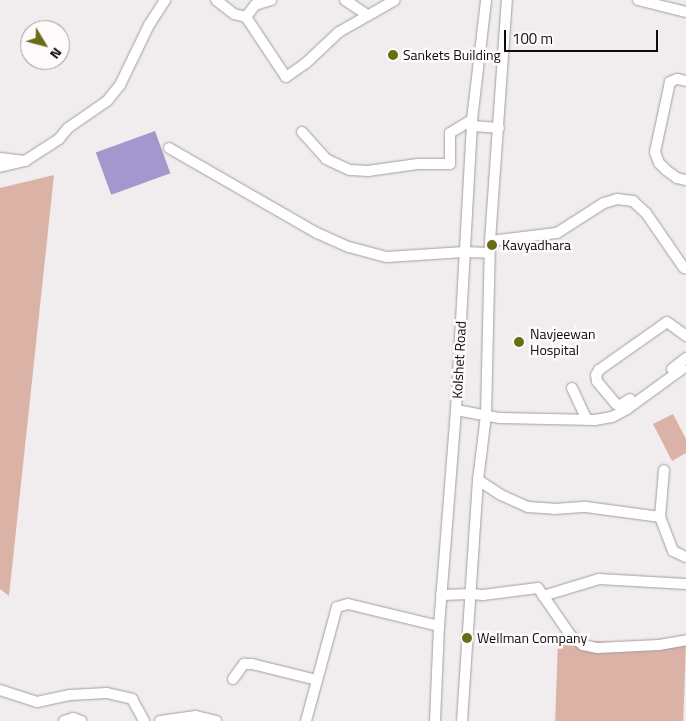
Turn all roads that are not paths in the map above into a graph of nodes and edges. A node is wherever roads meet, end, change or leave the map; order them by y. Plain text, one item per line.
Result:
1 (165, 0) edge
2 (216, 0) edge
3 (271, 0) edge
4 (345, 0) edge
5 (395, 0) edge
6 (486, 0) edge
7 (506, 0) edge
8 (638, 0) edge
9 (686, 12) edge
10 (367, 15) junction
11 (246, 17) junction
12 (686, 81) edge
13 (472, 123) junction
14 (499, 128) junction
15 (302, 132) dead end
16 (169, 148) dead end
17 (0, 158) edge
18 (24, 161) junction
19 (0, 167) edge
20 (686, 180) edge
21 (490, 241) junction
22 (464, 252) junction
23 (489, 253) junction
24 (684, 268) dead end
25 (686, 336) edge
26 (686, 358) edge
27 (685, 371) edge
28 (572, 388) dead end
29 (456, 410) junction
30 (486, 416) junction
31 (587, 420) junction
32 (664, 470) dead end
33 (478, 480) junction
34 (660, 517) junction
35 (686, 557) edge
36 (686, 584) edge
37 (472, 594) junction
38 (441, 595) junction
39 (543, 596) junction
40 (439, 626) junction
41 (686, 640) edge
42 (233, 678) dead end
43 (317, 680) junction
44 (0, 690) edge
45 (64, 721) edge
46 (81, 721) edge
47 (144, 721) edge
48 (160, 721) edge
49 (216, 721) edge
50 (306, 721) edge
51 (435, 721) edge
52 (462, 721) edge

1 - 18 street
2 - 11 street
3 - 11 street
4 - 10 street
5 - 10 street
6 - 13 street, Kolshet Road
7 - 14 street, Kolshet Road
8 - 9 street
10 - 11 street
12 - 20 street
13 - 14 street
13 - 15 street
13 - 22 street, Kolshet Road
14 - 21 street, Kolshet Road
16 - 22 street
17 - 18 street
18 - 19 street
21 - 23 street, Kolshet Road
21 - 24 street
22 - 23 street
22 - 29 street, Kolshet Road
23 - 30 street, Kolshet Road
25 - 26 street
27 - 31 street
28 - 31 street
29 - 30 street
29 - 38 street, Kolshet Road
30 - 31 street
30 - 33 street, Kolshet Road
32 - 34 street
33 - 34 street
33 - 37 street, Kolshet Road
34 - 35 street
36 - 39 street
37 - 38 street
37 - 39 street
37 - 52 street, Kolshet Road
38 - 40 street, Kolshet Road
39 - 41 street
40 - 43 street
40 - 51 street, Kolshet Road
42 - 43 street
43 - 50 street
44 - 47 street
45 - 46 street
48 - 49 street

